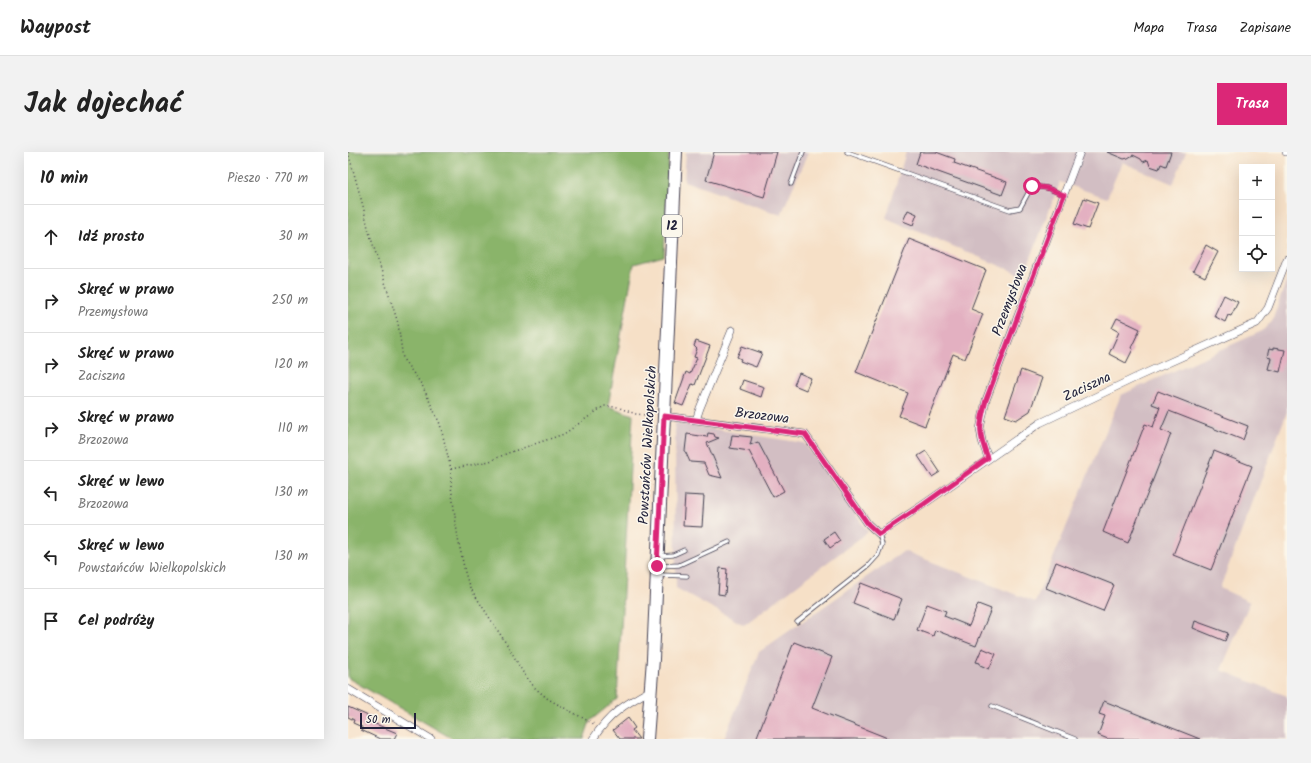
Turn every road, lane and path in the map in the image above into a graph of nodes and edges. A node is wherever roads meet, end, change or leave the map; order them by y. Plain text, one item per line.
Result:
1 (348, 152) edge
2 (676, 152) edge
3 (803, 152) edge
4 (847, 152) edge
5 (1080, 152) edge
6 (791, 184) dead end
7 (1064, 195) junction
8 (1287, 259) edge
9 (732, 330) dead end
10 (664, 416) junction
11 (696, 420) junction
12 (988, 458) junction
13 (451, 469) junction
14 (879, 534) junction
15 (729, 542) dead end
16 (684, 550) dead end
17 (657, 566) junction
18 (687, 576) dead end
19 (797, 622) dead end
20 (348, 689) edge
21 (651, 690) junction
22 (992, 706) dead end
23 (601, 727) junction
24 (430, 739) edge
25 (594, 739) edge
26 (647, 739) edge
27 (1075, 739) edge

1 - 13 path
2 - 10 main road, Powstańców Wielkopolskich / 12
3 - 6 lane
4 - 7 lane
5 - 7 street, Przemysłowa
7 - 12 street, Przemysłowa
8 - 12 street, Zaciszna
9 - 11 street
10 - 11 street, Brzozowa
10 - 13 path
10 - 17 main road, Powstańców Wielkopolskich / 12
11 - 14 street, Brzozowa
12 - 14 street, Zaciszna
13 - 23 path
14 - 19 lane
15 - 17 lane
16 - 17 lane
17 - 18 lane
17 - 21 main road, Powstańców Wielkopolskich / 12
20 - 24 street
21 - 23 street
21 - 26 main road, Powstańców Wielkopolskich / 12
22 - 27 lane
23 - 25 street

